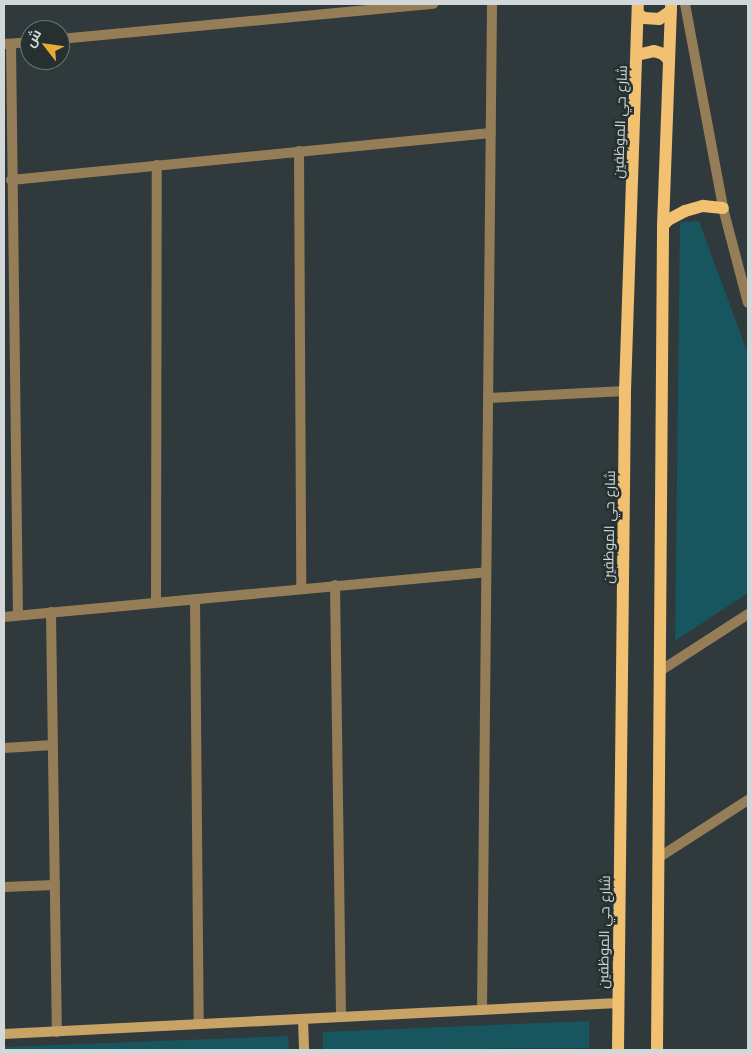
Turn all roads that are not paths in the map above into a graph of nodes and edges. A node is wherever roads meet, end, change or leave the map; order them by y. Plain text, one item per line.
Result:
1 (433, 4) edge
2 (492, 4) edge
3 (685, 4) edge
4 (671, 8) edge
5 (638, 9) edge
6 (70, 38) edge
7 (20, 43) edge
8 (7, 44) edge
9 (637, 55) junction
10 (669, 60) junction
11 (7, 125) edge
12 (491, 133) junction
13 (299, 151) junction
14 (157, 165) junction
15 (12, 180) junction
16 (723, 208) junction
17 (662, 226) junction
18 (748, 303) edge
19 (625, 391) junction
20 (488, 398) junction
21 (486, 572) junction
22 (335, 586) junction
23 (300, 589) junction
24 (195, 599) junction
25 (156, 602) junction
26 (51, 612) junction
27 (748, 614) edge
28 (18, 615) junction
29 (4, 617) edge
30 (660, 671) junction
31 (53, 744) junction
32 (4, 748) edge
33 (748, 800) edge
34 (658, 858) junction
35 (55, 885) junction
36 (4, 887) edge
37 (618, 1004) junction
38 (482, 1010) junction
39 (342, 1017) junction
40 (303, 1019) junction
41 (199, 1024) junction
42 (57, 1032) junction
43 (4, 1034) edge
44 (304, 1050) edge
45 (618, 1050) edge
46 (657, 1050) edge

1 - 6 street
2 - 12 street
3 - 16 street
4 - 5 main road
4 - 10 main road
5 - 9 main road, شارع حي الموظفين
7 - 8 street
8 - 11 street
9 - 10 main road
9 - 19 main road, شارع حي الموظفين
10 - 17 main road
11 - 15 street
12 - 13 street
12 - 20 street
13 - 14 street
13 - 23 street
14 - 15 street
14 - 25 street
15 - 28 street
16 - 17 main road
16 - 18 street
17 - 30 main road
19 - 20 street
19 - 37 main road, شارع حي الموظفين
20 - 21 street
21 - 22 street
21 - 38 street
22 - 23 street
22 - 39 street
23 - 24 street
24 - 25 street
24 - 41 street
25 - 26 street
26 - 28 street
26 - 31 street
27 - 30 street
28 - 29 street
30 - 34 main road
31 - 32 street
31 - 35 street
33 - 34 street
34 - 46 main road
35 - 36 street
35 - 42 street
37 - 38 street
37 - 45 main road, شارع حي الموظفين
38 - 39 street
39 - 40 street
40 - 41 street
40 - 44 street
41 - 42 street
42 - 43 street

